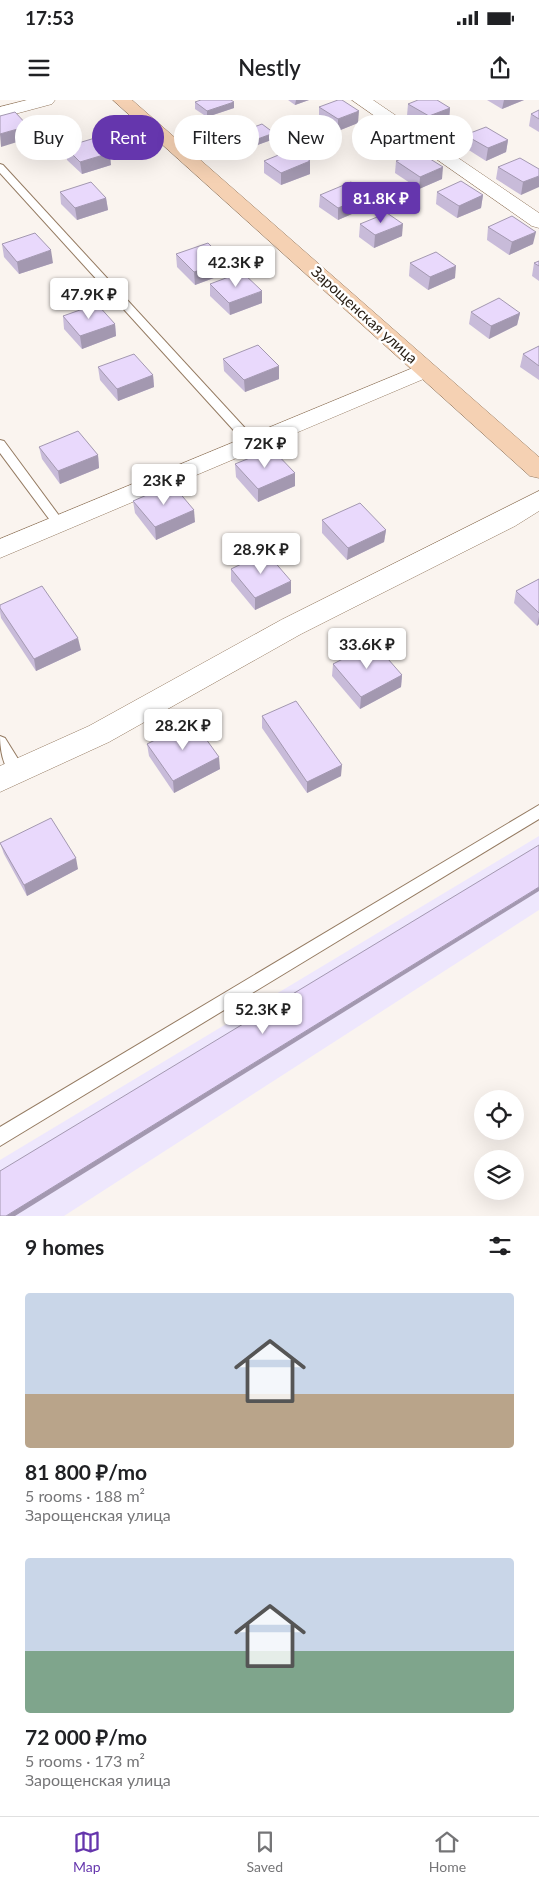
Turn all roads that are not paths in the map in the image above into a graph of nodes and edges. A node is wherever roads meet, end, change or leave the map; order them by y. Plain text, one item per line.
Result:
1 (46, 100) edge
2 (122, 100) edge
3 (362, 100) edge
4 (0, 114) edge
5 (0, 167) edge
6 (539, 222) edge
7 (425, 370) junction
8 (252, 443) junction
9 (0, 444) edge
10 (539, 470) edge
11 (539, 500) edge
12 (59, 524) junction
13 (0, 549) edge
14 (0, 742) edge
15 (9, 775) edge
16 (539, 812) edge
17 (0, 1137) edge

1 - 4 street
2 - 7 street, Зарощенская улица
3 - 6 street
5 - 8 lane
7 - 8 street
7 - 10 street, Зарощенская улица
8 - 12 street
9 - 12 lane
11 - 15 street
12 - 13 street
14 - 15 lane
16 - 17 lane

